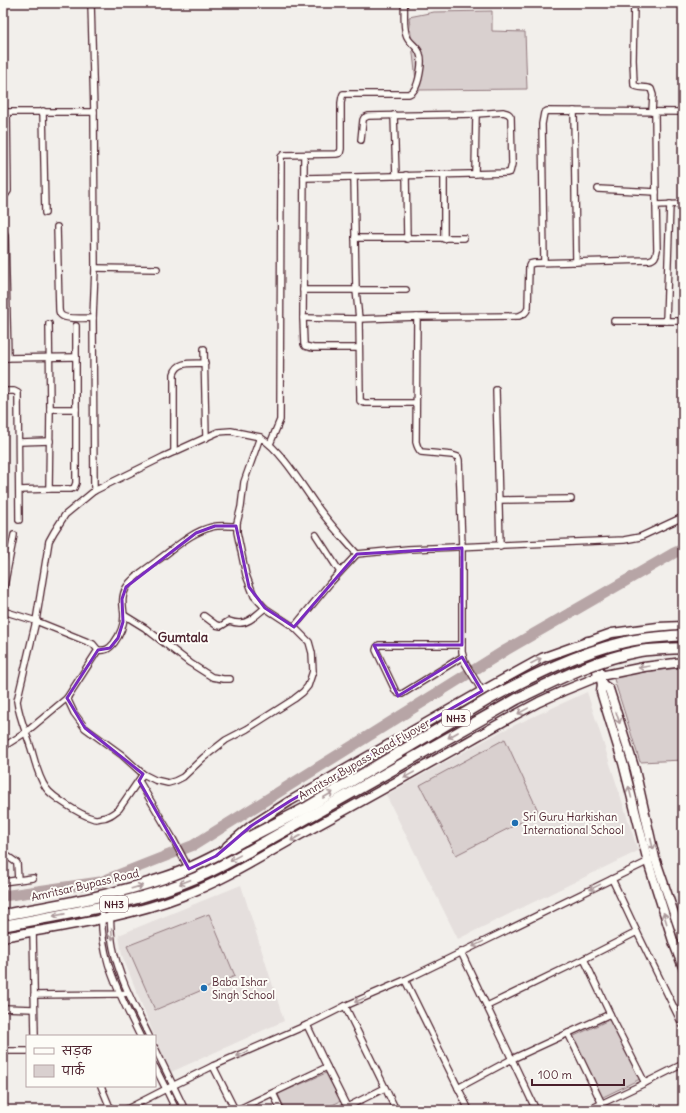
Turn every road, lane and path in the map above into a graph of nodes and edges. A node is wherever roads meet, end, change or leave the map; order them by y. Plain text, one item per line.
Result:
1 (91, 3) edge
2 (404, 3) edge
3 (634, 3) edge
4 (43, 111) junction
5 (574, 111) junction
6 (5, 112) edge
7 (94, 112) junction
8 (654, 112) junction
9 (683, 112) edge
10 (476, 114) junction
11 (394, 115) junction
12 (361, 140) dead end
13 (304, 158) dead end
14 (444, 174) junction
15 (475, 174) junction
16 (406, 175) junction
17 (396, 176) junction
18 (354, 177) junction
19 (304, 178) junction
20 (598, 190) dead end
21 (656, 192) junction
22 (3, 195) edge
23 (670, 204) junction
24 (683, 204) edge
25 (656, 205) junction
26 (45, 213) dead end
27 (57, 227) dead end
28 (3, 230) edge
29 (355, 238) junction
30 (464, 238) dead end
31 (407, 239) junction
32 (444, 239) junction
33 (544, 262) junction
34 (576, 262) junction
35 (95, 268) junction
36 (157, 269) dead end
37 (303, 290) junction
38 (356, 290) junction
39 (406, 290) dead end
40 (5, 317) edge
41 (417, 317) junction
42 (93, 318) junction
43 (303, 318) junction
44 (359, 319) junction
45 (614, 321) dead end
46 (666, 321) junction
47 (683, 321) edge
48 (50, 324) dead end
49 (76, 326) dead end
50 (359, 348) junction
51 (204, 349) dead end
52 (5, 358) edge
53 (49, 358) junction
54 (76, 358) junction
55 (205, 363) junction
56 (496, 390) dead end
57 (3, 391) edge
58 (416, 403) junction
59 (50, 409) junction
60 (76, 409) junction
61 (260, 437) junction
62 (206, 438) junction
63 (50, 441) junction
64 (19, 442) junction
65 (270, 444) junction
66 (174, 452) junction
67 (49, 489) junction
68 (19, 490) junction
69 (94, 491) junction
70 (571, 499) dead end
71 (499, 500) junction
72 (683, 517) edge
73 (19, 520) dead end
74 (236, 526) junction
75 (14, 535) dead end
76 (316, 535) dead end
77 (500, 546) junction
78 (462, 548) junction
79 (356, 554) junction
80 (340, 572) junction
81 (3, 592) edge
82 (265, 608) junction
83 (3, 610) edge
84 (124, 615) junction
85 (204, 616) dead end
86 (36, 622) junction
87 (683, 626) edge
88 (294, 627) junction
89 (683, 635) edge
90 (588, 642) junction
91 (462, 645) junction
92 (683, 648) edge
93 (98, 650) junction
94 (462, 657) junction
95 (683, 662) edge
96 (230, 679) dead end
97 (601, 680) junction
98 (482, 690) junction
99 (67, 698) junction
100 (25, 732) junction
101 (3, 747) edge
102 (143, 774) junction
103 (139, 781) junction
104 (3, 853) edge
105 (216, 856) junction
106 (651, 860) junction
107 (220, 866) joint
108 (190, 869) junction
109 (32, 878) dead end
110 (612, 879) junction
111 (18, 880) junction
112 (3, 882) edge
113 (105, 895) junction
114 (105, 906) junction
115 (3, 915) edge
116 (110, 917) junction
117 (101, 918) junction
118 (3, 926) edge
119 (33, 931) junction
120 (637, 932) junction
121 (3, 936) edge
122 (683, 940) edge
123 (461, 952) junction
124 (584, 959) junction
125 (683, 968) edge
126 (405, 980) junction
127 (128, 993) junction
128 (119, 994) junction
129 (34, 995) junction
130 (345, 1006) junction
131 (487, 1006) junction
132 (3, 1008) edge
133 (34, 1009) junction
134 (610, 1014) junction
135 (307, 1025) junction
136 (683, 1026) edge
137 (568, 1033) junction
138 (35, 1035) edge
139 (140, 1035) edge
140 (149, 1035) edge
141 (156, 1050) edge
142 (3, 1051) edge
143 (26, 1051) edge
144 (512, 1060) junction
145 (683, 1064) edge
146 (214, 1066) junction
147 (327, 1068) junction
148 (156, 1069) edge
149 (645, 1083) junction
150 (173, 1086) junction
151 (101, 1087) edge
152 (385, 1088) junction
153 (458, 1088) junction
154 (166, 1089) junction
155 (273, 1093) junction
156 (602, 1104) junction
157 (347, 1107) junction
158 (111, 1110) edge
159 (126, 1110) edge
160 (176, 1110) edge
161 (185, 1110) edge
162 (236, 1110) edge
163 (281, 1110) edge
164 (341, 1110) edge
165 (396, 1110) edge
166 (469, 1110) edge
167 (536, 1110) edge
168 (588, 1110) edge

1 - 7 street
2 - 65 street
3 - 8 street
4 - 6 street
4 - 7 street
4 - 26 street
5 - 8 street
5 - 33 street
5 - 34 street
6 - 22 street
7 - 35 street
8 - 9 street
8 - 21 street
10 - 11 street
10 - 15 street
10 - 15 street
11 - 12 street
11 - 17 street
13 - 19 street
14 - 15 street
14 - 16 street
14 - 32 street
16 - 17 street
16 - 31 street
17 - 18 street
18 - 19 street
18 - 29 street
19 - 37 street
20 - 21 street
21 - 25 street
23 - 24 street
23 - 25 street
23 - 46 street
25 - 34 street
27 - 42 street
28 - 40 street
29 - 31 street
29 - 38 street
30 - 32 street
31 - 32 street
33 - 34 street
33 - 41 street
35 - 36 street
35 - 42 street
37 - 38 street
37 - 43 street
38 - 39 street
38 - 44 street
40 - 52 street
41 - 44 street
41 - 58 street
42 - 69 street
43 - 44 street
43 - 50 street
44 - 50 street
45 - 46 street
46 - 47 street
48 - 53 street
49 - 54 street
50 - 58 street
51 - 55 street
52 - 53 street
53 - 54 street
53 - 59 street
54 - 60 street
55 - 62 street
55 - 66 street
56 - 71 street
57 - 64 street
58 - 78 street
59 - 60 street
59 - 63 street
60 - 67 street
61 - 62 street
61 - 65 street
61 - 74 street
62 - 66 street
63 - 64 street
63 - 67 street
64 - 68 street
65 - 79 street
66 - 69 street
67 - 68 street
68 - 73 street
69 - 86 street
70 - 71 street
71 - 77 street
72 - 77 street
74 - 82 street
74 - 84 street
75 - 81 street
76 - 80 street
77 - 78 street
78 - 79 street
78 - 91 street
79 - 80 street
80 - 88 street
82 - 85 street
82 - 88 street
83 - 86 street
84 - 93 street
84 - 96 street
86 - 93 street
86 - 100 street
87 - 90 street
88 - 102 street
105 -> 89 highway, Amritsar Bypass Road Flyover / NH3, bridge
90 - 97 highway
98 -> 90 street
91 - 94 street
91 - 94 street
92 -> 107 highway, Amritsar Bypass Road Flyover / NH3, bridge
93 - 99 street
94 - 98 street
95 -> 97 street
97 - 106 street
97 -> 116 street
98 - 105 street
99 - 100 street
99 - 102 street
100 - 101 street
100 - 103 street
102 - 103 street
103 - 108 street
104 - 111 street
105 - 108 highway, Amritsar Bypass Road / NH3
106 - 110 street
106 - 122 street
125 -> 106 street
107 -> 114 highway, Amritsar Bypass Road / NH3
113 -> 108 highway, Amritsar Bypass Road / NH3
109 - 111 street
110 - 120 street
110 -> 123 street
111 - 112 street
113 - 114 street
113 - 115 highway, Amritsar Bypass Road / NH3
114 - 116 street
114 - 117 street
114 -> 118 highway, Amritsar Bypass Road / NH3
116 - 117 street
116 -> 127 street
117 - 119 street
117 - 128 street
119 - 121 street
119 - 129 street
120 - 124 street
120 - 136 street
123 - 126 street
123 - 131 street
124 - 131 street
124 - 134 street
126 -> 130 street
126 - 153 street
127 - 128 street
127 - 140 street
128 - 129 street
128 - 139 street
129 - 133 street
130 - 135 street
130 - 152 street
131 - 144 street
132 - 133 street
133 - 138 street
134 - 137 street
134 - 149 street
135 -> 146 street
135 - 147 street
137 - 144 street
137 - 156 street
141 - 150 street
142 - 143 street
144 - 153 street
144 - 167 street
145 - 149 street
146 - 150 street
146 - 162 street
147 - 155 street
147 - 157 street
148 - 154 street
149 - 156 street
150 - 154 street
150 - 161 street
151 - 158 street
152 - 157 street
152 - 165 street
153 - 166 street
154 - 159 street
154 - 160 street
155 - 162 street
155 - 163 street
156 - 168 street
157 - 164 street

